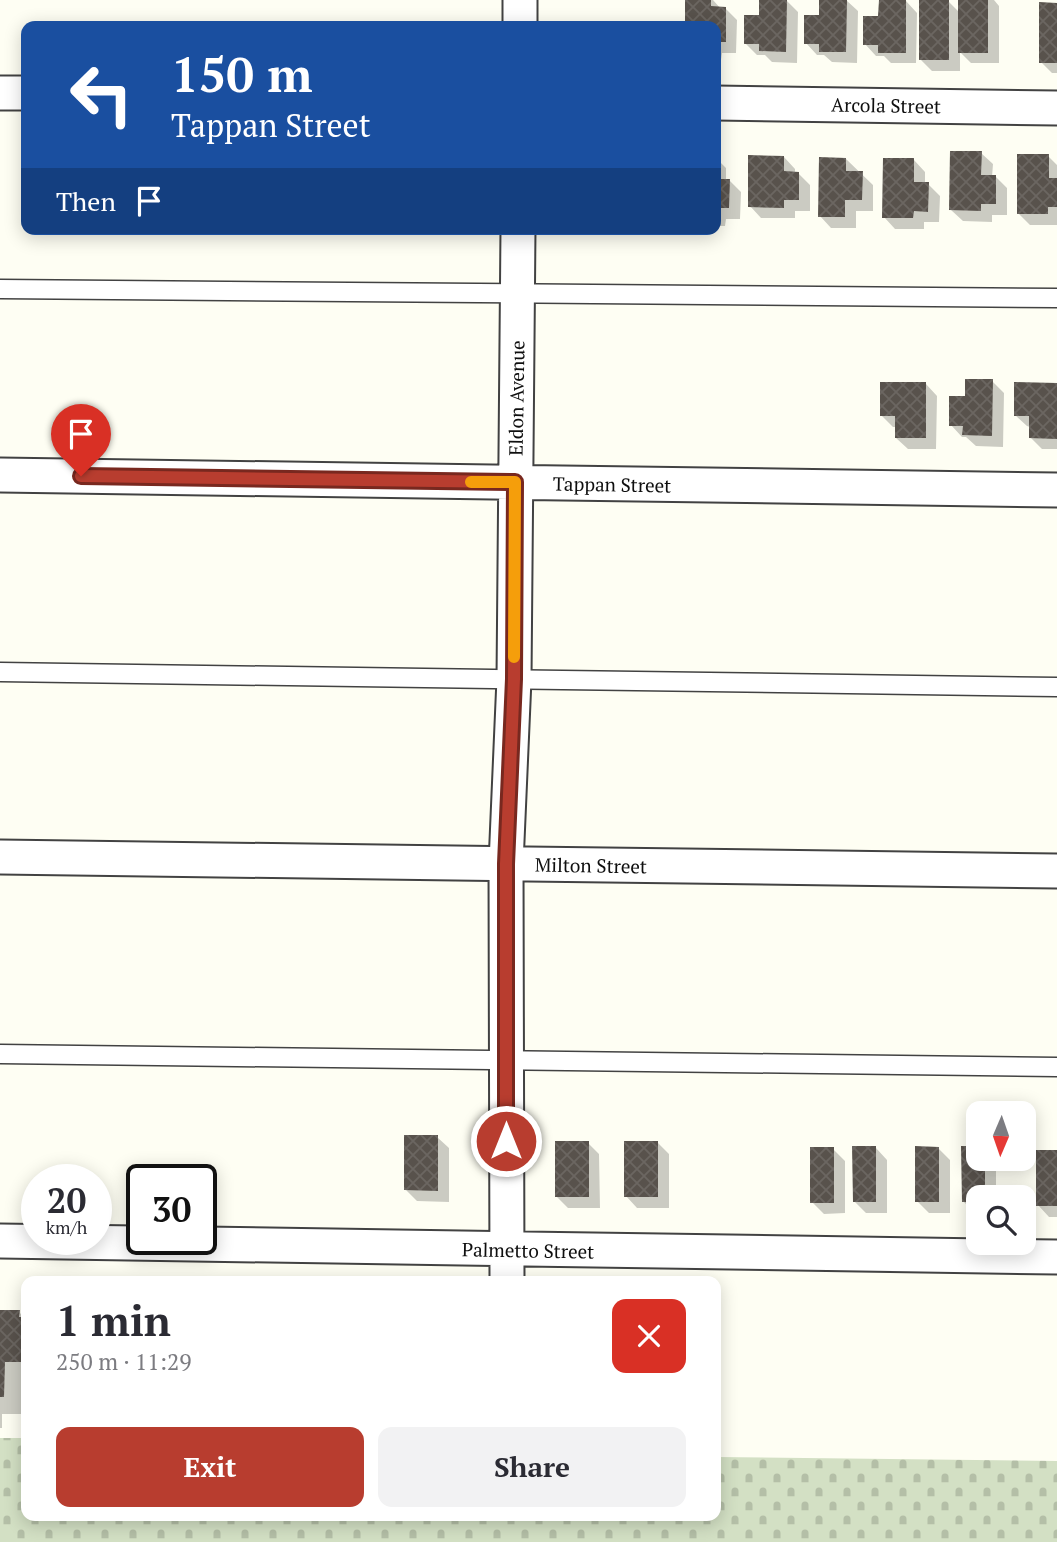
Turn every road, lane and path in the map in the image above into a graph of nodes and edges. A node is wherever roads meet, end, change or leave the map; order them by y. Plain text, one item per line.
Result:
1 (520, 0) edge
2 (520, 21) edge
3 (0, 93) edge
4 (21, 93) edge
5 (721, 103) edge
6 (1057, 108) edge
7 (518, 235) edge
8 (0, 289) edge
9 (517, 293) junction
10 (1057, 298) edge
11 (0, 475) edge
12 (515, 482) junction
13 (1057, 490) edge
14 (0, 672) edge
15 (514, 679) junction
16 (1057, 687) edge
17 (0, 857) edge
18 (506, 864) junction
19 (1057, 871) edge
20 (0, 1054) edge
21 (506, 1060) junction
22 (1057, 1067) edge
23 (0, 1241) edge
24 (1057, 1257) edge
25 (507, 1265) edge

1 - 2 street
3 - 4 street
5 - 6 street, Arcola Street
7 - 9 street, Eldon Avenue
8 - 9 lane
9 - 10 lane
9 - 12 street, Eldon Avenue
11 - 12 street, Tappan Street
12 - 13 street, Tappan Street
12 - 15 street, Eldon Avenue
14 - 15 lane
15 - 16 lane
15 - 18 street, Eldon Avenue
17 - 18 street, Milton Street
18 - 19 street, Milton Street
18 - 21 street, Eldon Avenue
20 - 21 lane
21 - 22 lane
21 - 25 street, Eldon Avenue
23 - 25 street, Palmetto Street
24 - 25 street, Palmetto Street

